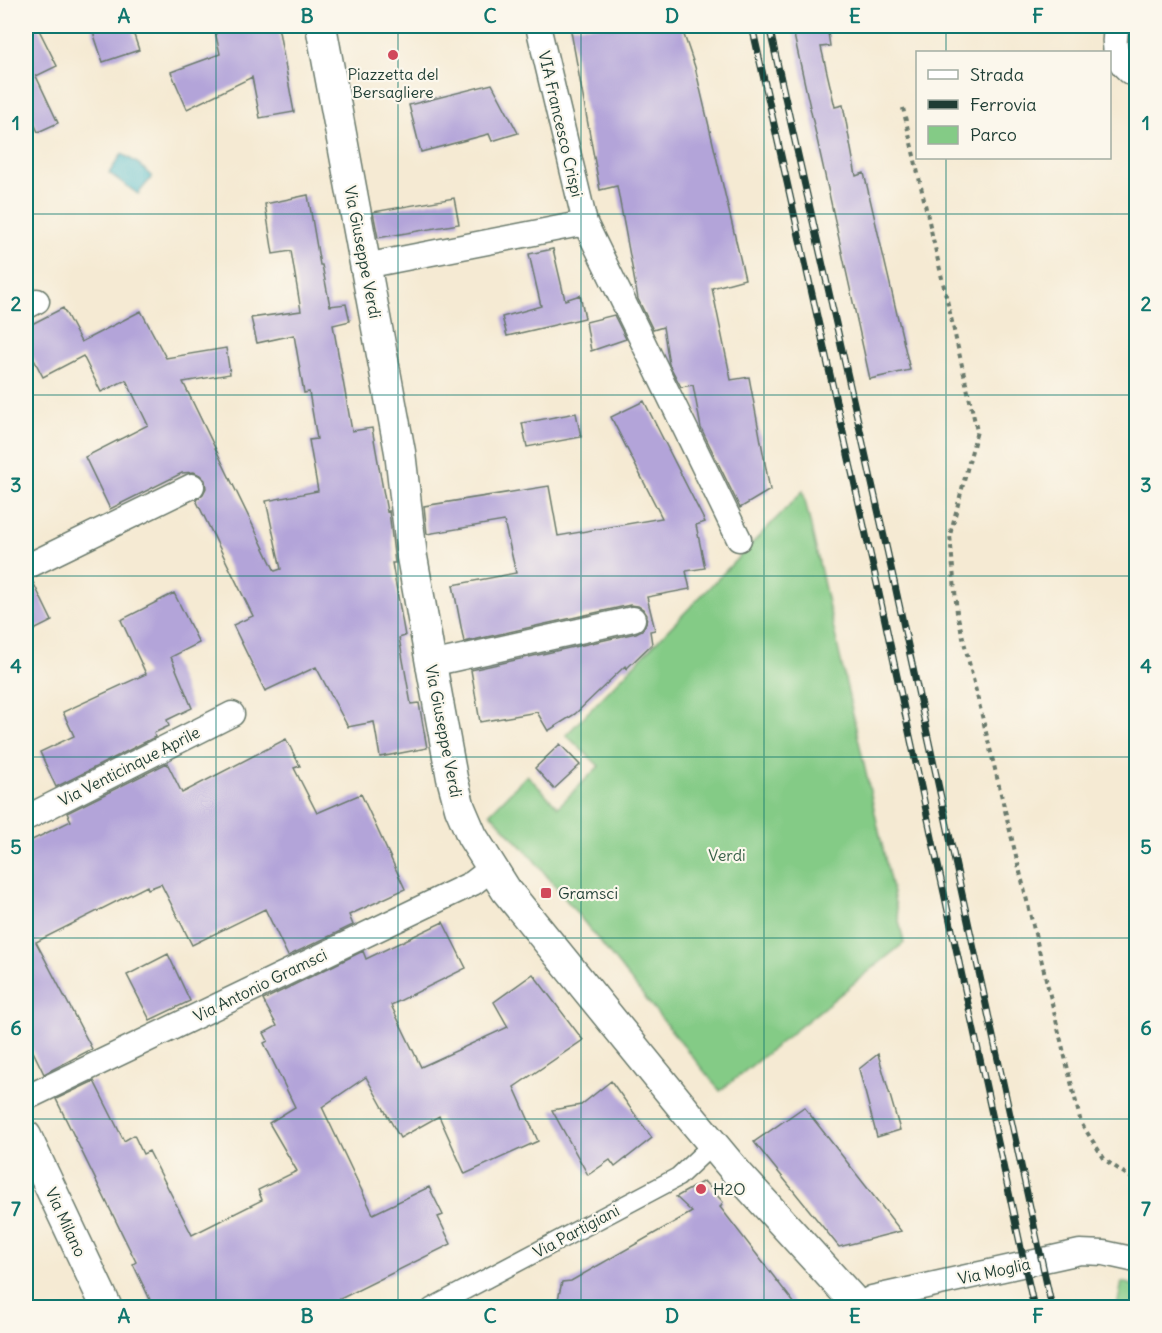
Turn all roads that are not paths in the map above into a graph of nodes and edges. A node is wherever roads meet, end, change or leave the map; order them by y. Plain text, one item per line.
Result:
1 (321, 26) edge
2 (538, 26) edge
3 (1117, 26) edge
4 (1137, 76) edge
5 (585, 223) junction
6 (365, 267) junction
7 (192, 486) dead end
8 (739, 539) dead end
9 (26, 567) edge
10 (633, 619) dead end
11 (431, 664) junction
12 (232, 714) dead end
13 (26, 818) edge
14 (491, 869) junction
15 (26, 1098) edge
16 (26, 1136) edge
17 (713, 1144) junction
18 (1137, 1260) edge
19 (855, 1307) edge
20 (107, 1308) edge
21 (431, 1308) edge

1 - 6 street, Via Giuseppe Verdi
2 - 5 street, VIA Francesco Crispi
3 - 4 street
5 - 6 street
5 - 8 street, VIA Francesco Crispi
6 - 11 street, Via Giuseppe Verdi
7 - 9 street
10 - 11 street
11 - 14 street, Via Giuseppe Verdi
12 - 13 street, Via Venticinque Aprile
14 - 15 street, Via Antonio Gramsci
14 - 17 street, Via Giuseppe Verdi
16 - 20 street, Via Milano
17 - 19 street, Via Giuseppe Verdi
17 - 21 street, Via Partigiani
18 - 19 street, Via Moglia

